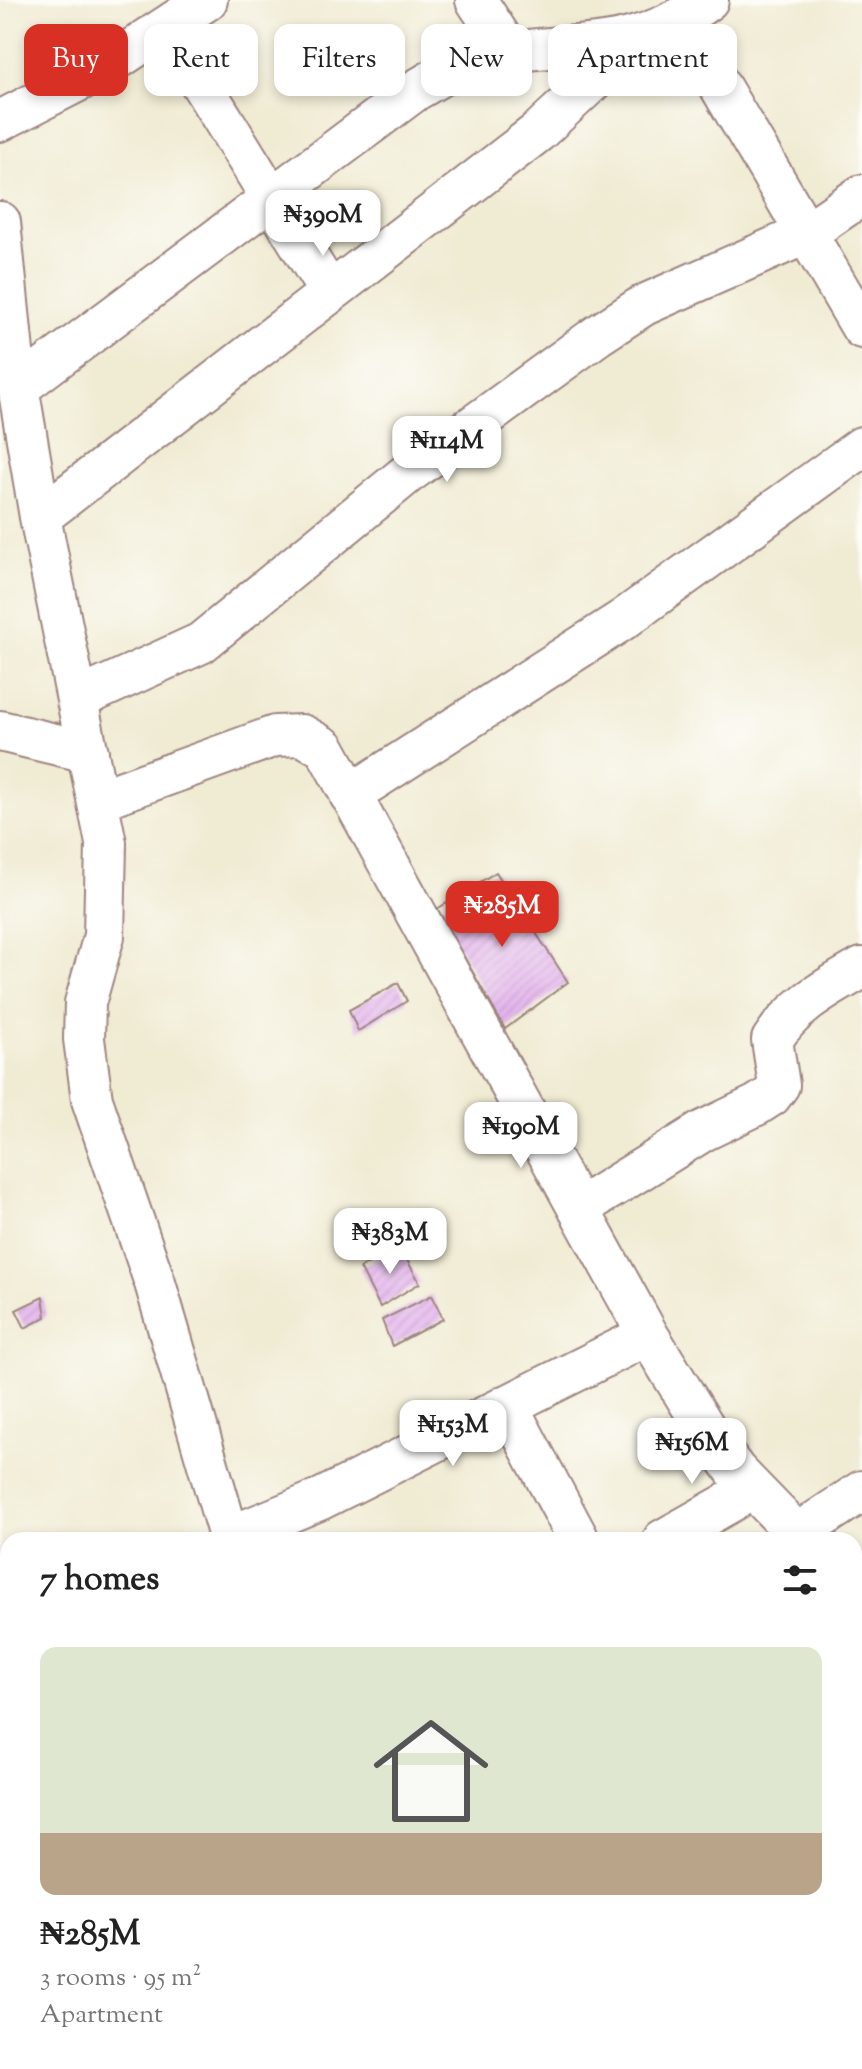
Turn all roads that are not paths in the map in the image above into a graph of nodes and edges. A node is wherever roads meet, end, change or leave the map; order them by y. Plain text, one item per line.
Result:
1 (207, 0) edge
2 (476, 0) edge
3 (694, 10) edge
4 (171, 24) edge
5 (492, 24) edge
6 (666, 24) edge
7 (144, 41) edge
8 (421, 87) edge
9 (207, 96) edge
10 (577, 96) edge
11 (0, 121) edge
12 (862, 195) edge
13 (270, 200) junction
14 (0, 222) edge
15 (805, 234) junction
16 (330, 293) junction
17 (862, 328) edge
18 (11, 375) edge
19 (862, 447) edge
20 (40, 517) junction
21 (78, 699) junction
22 (0, 731) edge
23 (88, 752) junction
24 (350, 795) junction
25 (98, 800) junction
26 (862, 968) edge
27 (579, 1208) junction
28 (648, 1335) junction
29 (507, 1405) junction
30 (753, 1489) junction
31 (862, 1491) edge
32 (228, 1532) edge
33 (246, 1532) edge
34 (575, 1532) edge
35 (677, 1532) edge
36 (795, 1532) edge
37 (807, 1532) edge

1 - 4 street
2 - 5 street
3 - 6 street
3 - 15 street
7 - 11 street
8 - 13 street
9 - 13 street
10 - 16 street
12 - 15 street
13 - 16 street
13 - 18 street
14 - 18 street
15 - 17 street
15 - 21 street
16 - 20 street
18 - 20 street
19 - 24 street
20 - 21 street
21 - 23 street
22 - 23 street
23 - 25 street
24 - 25 street
24 - 27 street
25 - 32 street
26 - 27 street
27 - 28 street
28 - 29 street
28 - 30 street
29 - 33 street
29 - 34 street
30 - 35 street
30 - 36 street
31 - 37 street

